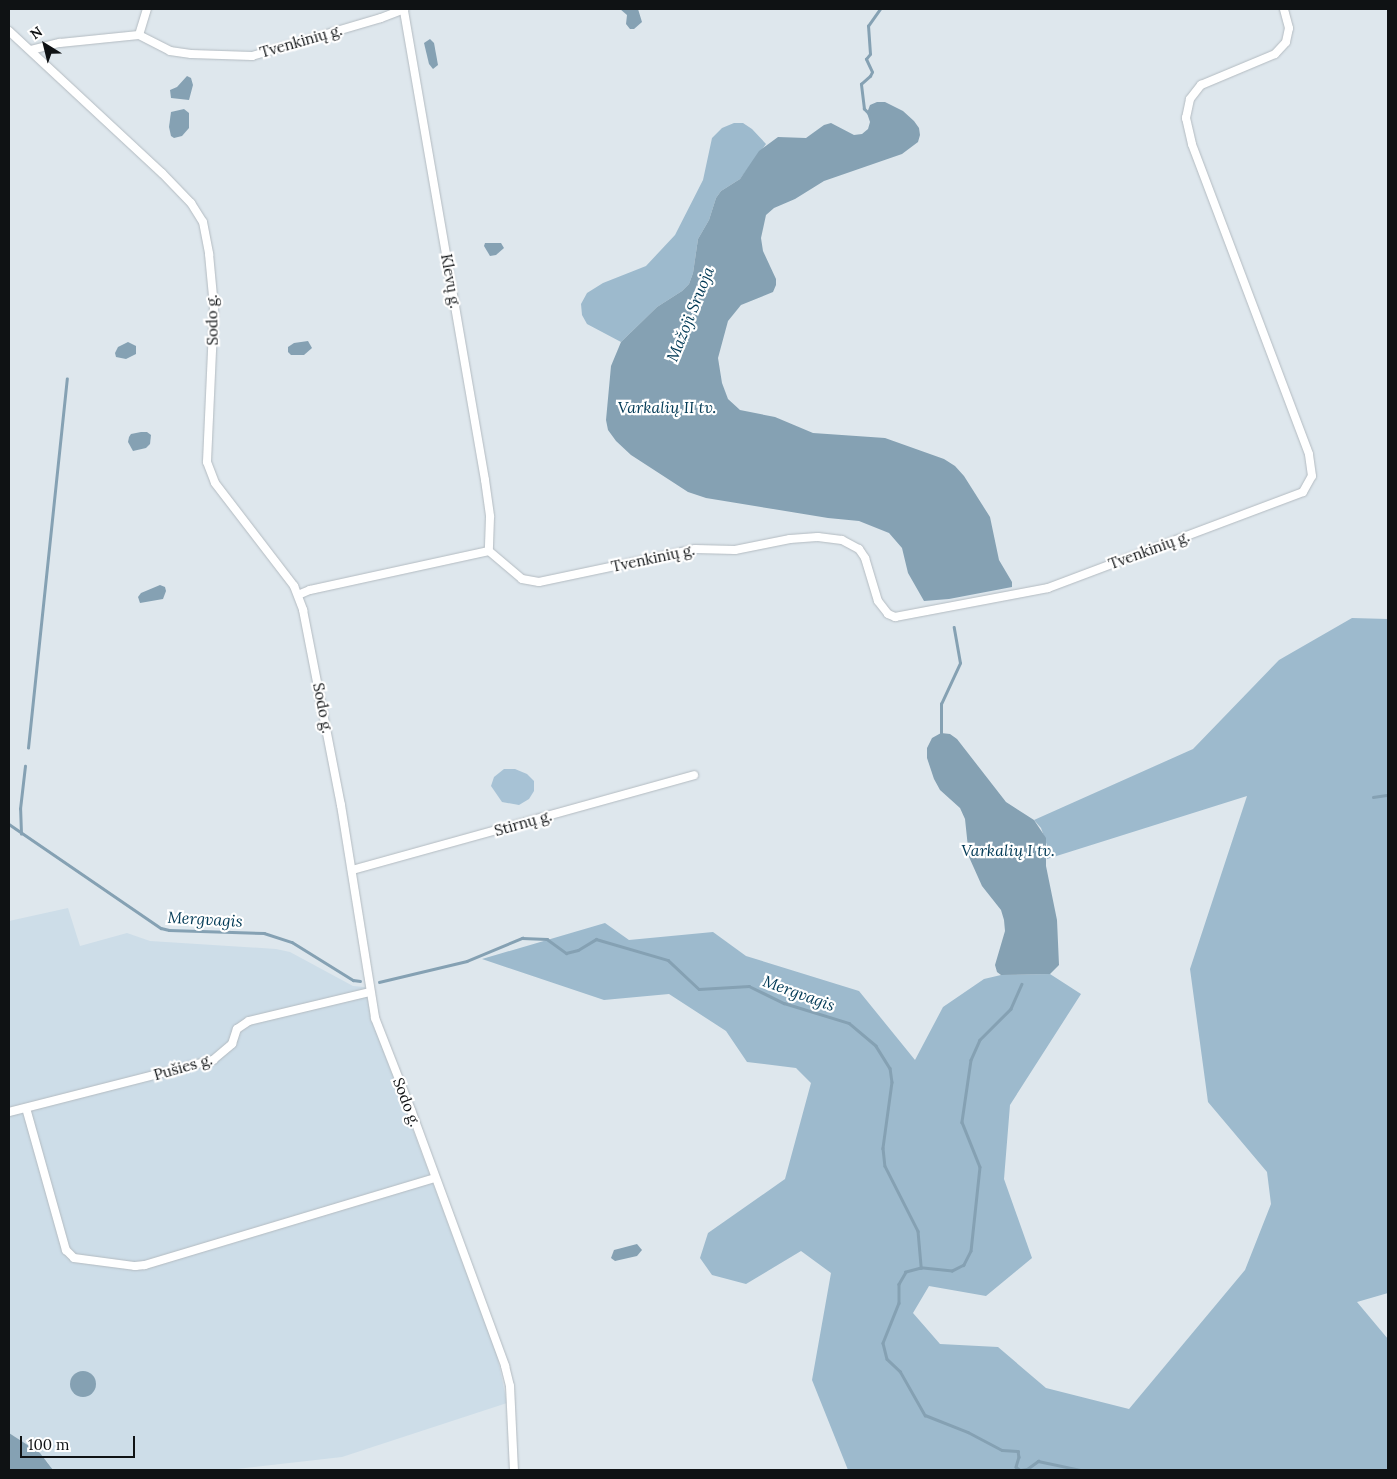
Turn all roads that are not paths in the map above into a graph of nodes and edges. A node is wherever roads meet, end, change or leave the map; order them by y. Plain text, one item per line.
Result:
1 (147, 9) edge
2 (1284, 9) edge
3 (404, 10) edge
4 (9, 31) edge
5 (138, 35) junction
6 (31, 50) junction
7 (489, 551) junction
8 (298, 595) junction
9 (694, 775) dead end
10 (352, 870) junction
11 (370, 992) junction
12 (26, 1108) junction
13 (9, 1112) edge
14 (435, 1178) junction
15 (514, 1470) edge

1 - 5 street
2 - 7 street, Tvenkinių g.
3 - 5 street, Tvenkinių g.
3 - 7 street, Klevų g.
4 - 6 street, Sodo g.
5 - 6 street
6 - 8 street, Sodo g.
7 - 8 street
8 - 10 street, Sodo g.
9 - 10 street, Stirnų g.
10 - 11 street, Sodo g.
11 - 12 street, Pušies g.
11 - 14 street, Sodo g.
12 - 13 street, Pušies g.
12 - 14 street
14 - 15 street, Sodo g.

